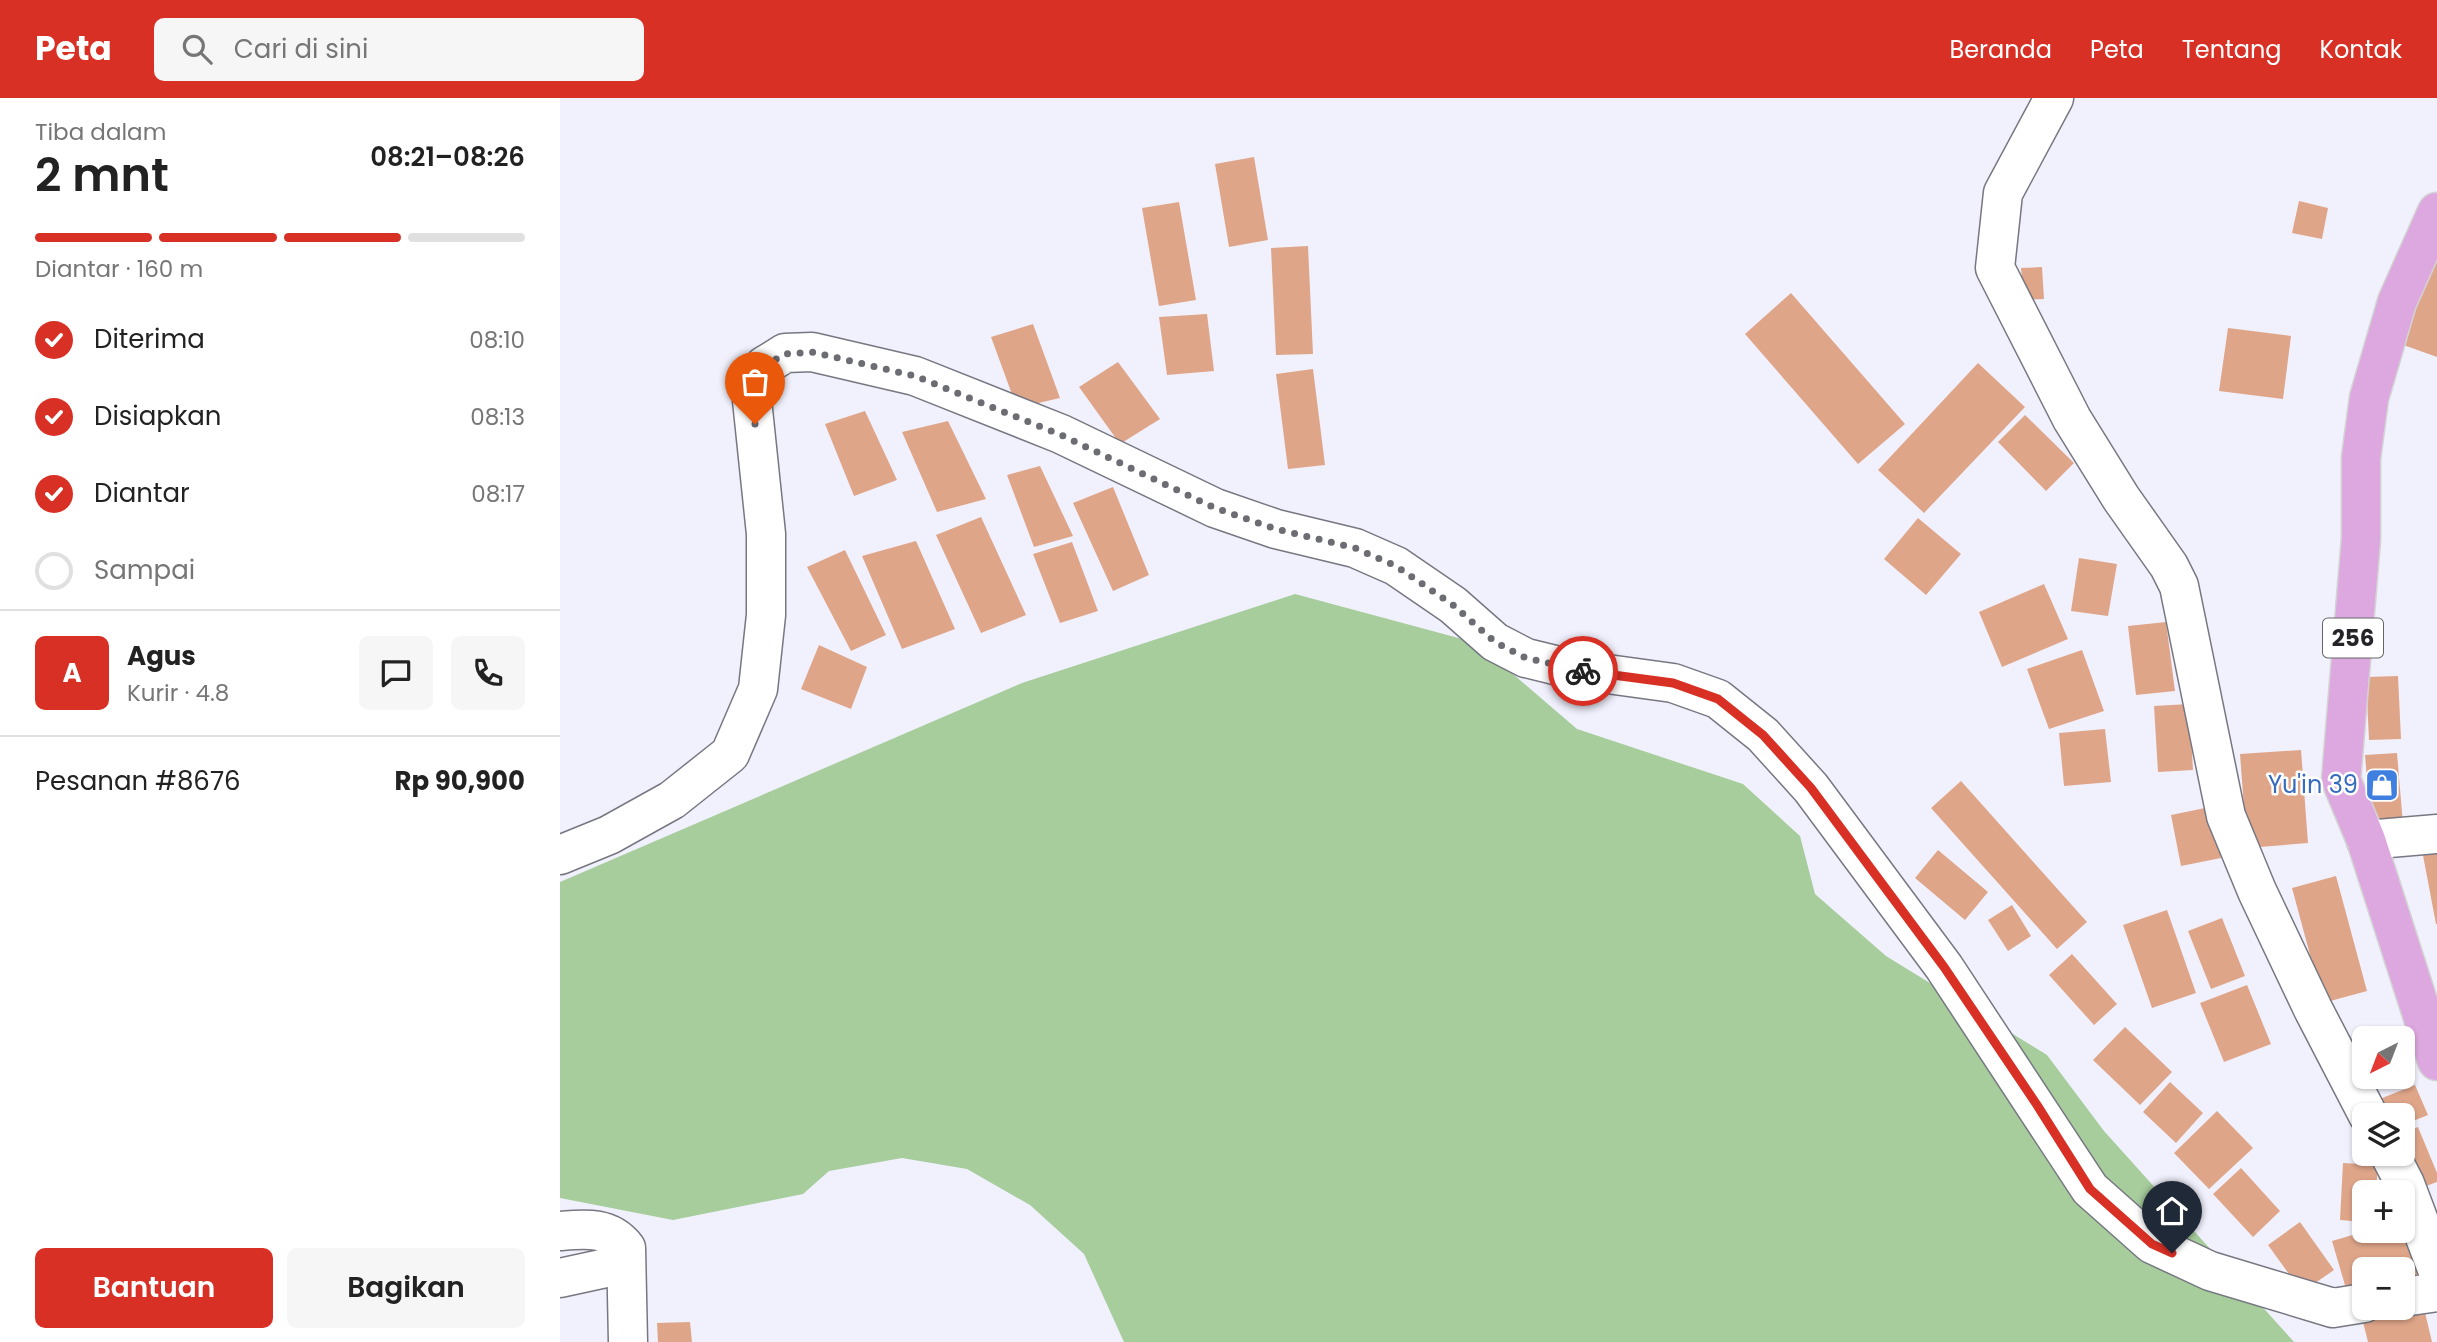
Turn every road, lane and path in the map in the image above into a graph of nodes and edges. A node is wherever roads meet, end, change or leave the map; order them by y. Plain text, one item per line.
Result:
1 (2054, 98) edge
2 (2437, 212) edge
3 (2437, 834) edge
4 (2366, 840) junction
5 (560, 855) edge
6 (2437, 1061) edge
7 (2362, 1103) edge
8 (2396, 1166) edge
9 (560, 1231) edge
10 (624, 1257) junction
11 (2437, 1269) edge
12 (560, 1278) edge
13 (2437, 1292) edge
14 (2415, 1295) edge
15 (2352, 1305) edge
16 (628, 1342) edge

1 - 7 street
2 - 4 main road, 256
3 - 4 street
4 - 6 main road, 256
5 - 15 street
8 - 11 street
9 - 10 street
10 - 12 street
10 - 16 street
13 - 14 street

